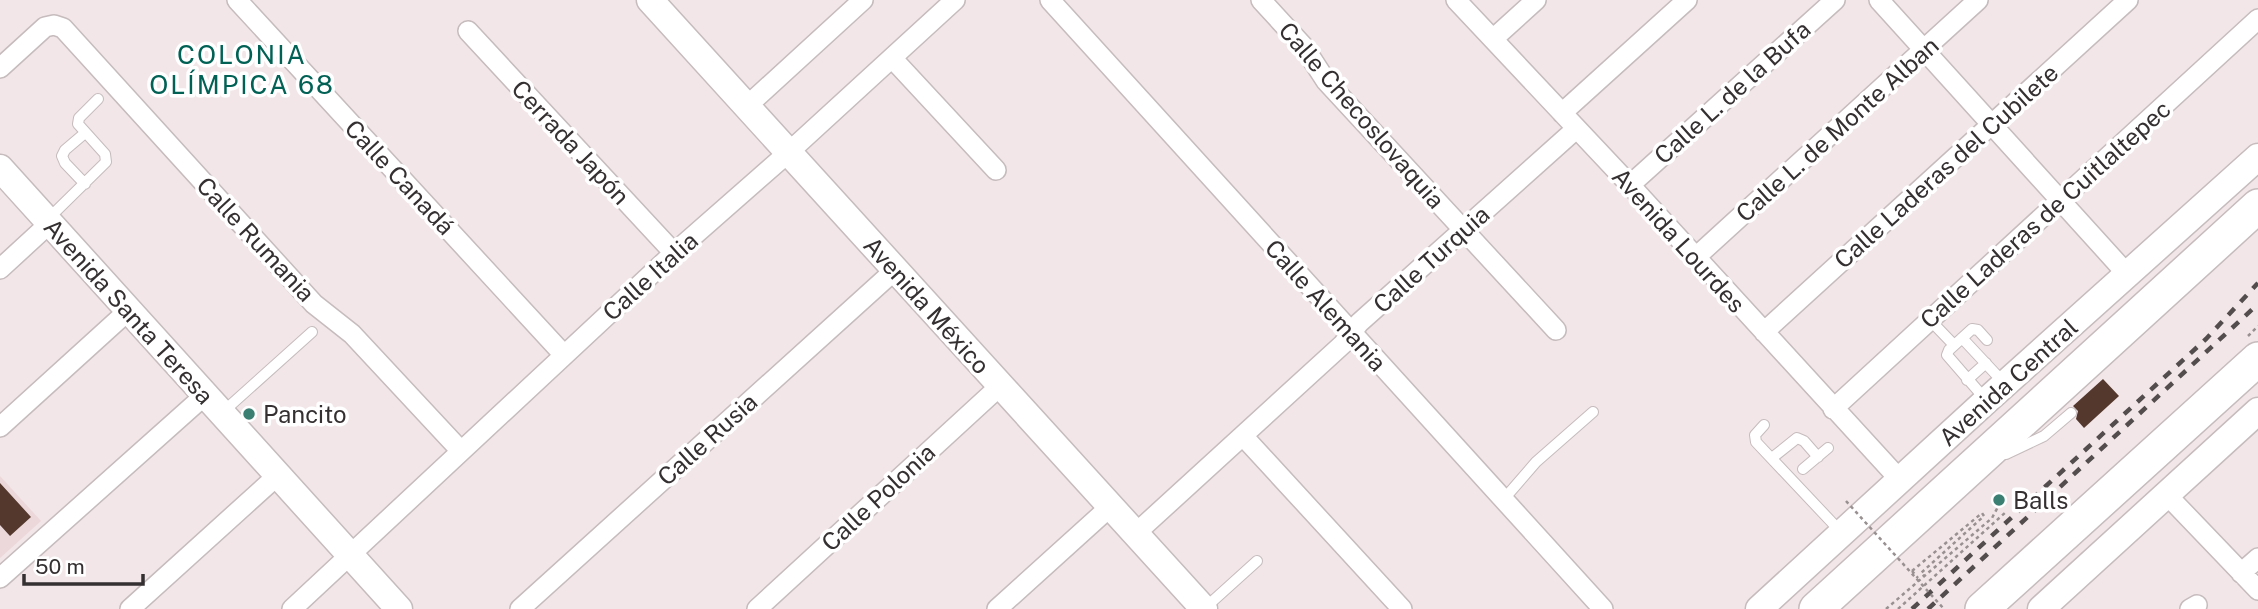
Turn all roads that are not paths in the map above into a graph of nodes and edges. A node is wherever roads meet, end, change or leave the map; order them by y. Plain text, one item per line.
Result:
1 (237, 0) edge
2 (863, 0) edge
3 (955, 0) edge
4 (1049, 0) edge
5 (1261, 0) edge
6 (1456, 0) edge
7 (1536, 0) edge
8 (1686, 0) edge
9 (1835, 0) edge
10 (1879, 0) edge
11 (1978, 0) edge
12 (2128, 0) edge
13 (657, 2) edge
14 (2255, 28) edge
15 (468, 31) dead end
16 (1493, 39) junction
17 (1924, 49) junction
18 (892, 58) junction
19 (0, 68) edge
20 (97, 99) dead end
21 (747, 106) junction
22 (1562, 113) junction
23 (1993, 124) junction
24 (1576, 129) junction
25 (85, 133) junction
26 (789, 152) junction
27 (2258, 158) edge
28 (0, 168) edge
29 (996, 170) dead end
30 (2258, 179) edge
31 (85, 184) junction
32 (1630, 185) junction
33 (2060, 199) junction
34 (2258, 206) edge
35 (49, 221) junction
36 (1464, 230) junction
37 (674, 254) junction
38 (1696, 257) junction
39 (0, 269) edge
40 (895, 270) junction
41 (2127, 274) junction
42 (2155, 298) junction
43 (129, 310) junction
44 (1929, 320) junction
45 (1556, 330) dead end
46 (312, 332) dead end
47 (1763, 332) junction
48 (1351, 333) junction
49 (1987, 340) dead end
50 (1958, 342) junction
51 (564, 355) junction
52 (2258, 359) edge
53 (1986, 363) junction
54 (2258, 379) edge
55 (1967, 380) junction
56 (1000, 386) junction
57 (1996, 392) junction
58 (212, 405) junction
59 (1833, 409) junction
60 (2258, 411) edge
61 (1593, 412) dead end
62 (2071, 413) dead end
63 (1764, 425) dead end
64 (0, 427) edge
65 (2181, 430) junction
66 (1243, 436) junction
67 (1828, 448) dead end
68 (461, 451) junction
69 (1818, 457) junction
70 (1772, 458) junction
71 (1803, 469) dead end
72 (276, 476) junction
73 (1962, 476) junction
74 (1901, 481) junction
75 (2167, 495) junction
76 (1504, 499) junction
77 (1111, 506) junction
78 (1135, 534) junction
79 (1843, 534) junction
80 (350, 556) junction
81 (2258, 558) edge
82 (1257, 561) dead end
83 (2241, 573) junction
84 (0, 578) edge
85 (2258, 590) edge
86 (2048, 606) edge
87 (130, 609) edge
88 (292, 609) edge
89 (399, 609) edge
90 (520, 609) edge
91 (757, 609) edge
92 (997, 609) edge
93 (1204, 609) edge
94 (1402, 609) edge
95 (1602, 609) edge
96 (1759, 609) edge
97 (1816, 609) edge
98 (1982, 609) edge

1 - 51 street, Calle Canadá
2 - 21 street
3 - 18 street, Calle Italia
4 - 48 street, Calle Alemania
5 - 36 street, Calle Checoslovaquia
6 - 16 street, Avenida Lourdes
7 - 16 street
8 - 22 street
9 - 32 street, Calle L. de la Bufa
10 - 17 street
11 - 17 street, Calle L. de Monte Alban
12 - 23 street, Calle Laderas del Cubilete
13 - 21 street, Avenida México
14 - 33 street, Calle Laderas de Cuitlaltepec
15 - 37 street, Cerrada Japón
16 - 22 street, Avenida Lourdes
17 - 23 street
17 - 38 street, Calle L. de Monte Alban
18 - 26 street, Calle Italia
18 - 29 street
19 - 68 street, Calle Rumania
20 - 25 lane
21 - 26 street, Avenida México
22 - 24 street, Avenida Lourdes
23 - 33 street
23 - 47 street, Calle Laderas del Cubilete
24 - 32 street, Avenida Lourdes
24 - 36 street, Calle Turquia
25 - 31 lane
25 - 31 lane
26 - 37 street, Calle Italia
26 - 40 street, Avenida México
27 - 41 street, Avenida Central
28 - 35 street, Avenida Santa Teresa
30 - 42 highway
31 - 35 lane
32 - 38 street, Avenida Lourdes
33 - 41 street
33 - 44 street, Calle Laderas de Cuitlaltepec
34 - 42 highway, Avenida Central
35 - 39 street
35 - 43 street, Avenida Santa Teresa
36 - 45 street, Calle Checoslovaquia
36 - 48 street, Calle Turquia
37 - 51 street, Calle Italia
38 - 47 street, Avenida Lourdes
40 - 56 street, Avenida México
40 - 90 street, Calle Rusia
41 - 57 street, Avenida Central
42 - 73 highway, Avenida Central
43 - 58 street, Avenida Santa Teresa
43 - 64 street
44 - 50 lane
44 - 59 street, Calle Laderas de Cuitlaltepec
46 - 58 lane
47 - 59 street, Avenida Lourdes
48 - 66 street, Calle Turquia
48 - 76 street, Calle Alemania
49 - 50 lane
50 - 53 lane
50 - 55 lane
51 - 68 street, Calle Italia
52 - 65 highway
53 - 55 lane
53 - 57 lane
54 - 65 highway
55 - 57 lane
56 - 77 street, Avenida México
56 - 91 street, Calle Polonia
57 - 74 street, Avenida Central
58 - 72 street, Avenida Santa Teresa
58 - 84 street
59 - 74 street, Avenida Lourdes
60 - 75 street
61 - 76 lane
62 - 73 lane
63 - 70 lane
65 - 98 highway
66 - 78 street, Calle Turquia
66 - 94 street
67 - 69 lane
68 - 80 street, Calle Italia
69 - 70 lane
69 - 71 lane
70 - 79 lane
72 - 80 street, Avenida Santa Teresa
72 - 87 street
73 - 97 highway, Avenida Central
74 - 79 street, Avenida Central
75 - 83 street
75 - 86 street
76 - 95 street, Calle Alemania
77 - 78 street, Avenida México
77 - 92 street
78 - 93 street, Avenida México
79 - 96 street, Avenida Central
80 - 88 street, Calle Italia
80 - 89 street, Avenida Santa Teresa
81 - 83 street
82 - 93 lane
83 - 85 street

